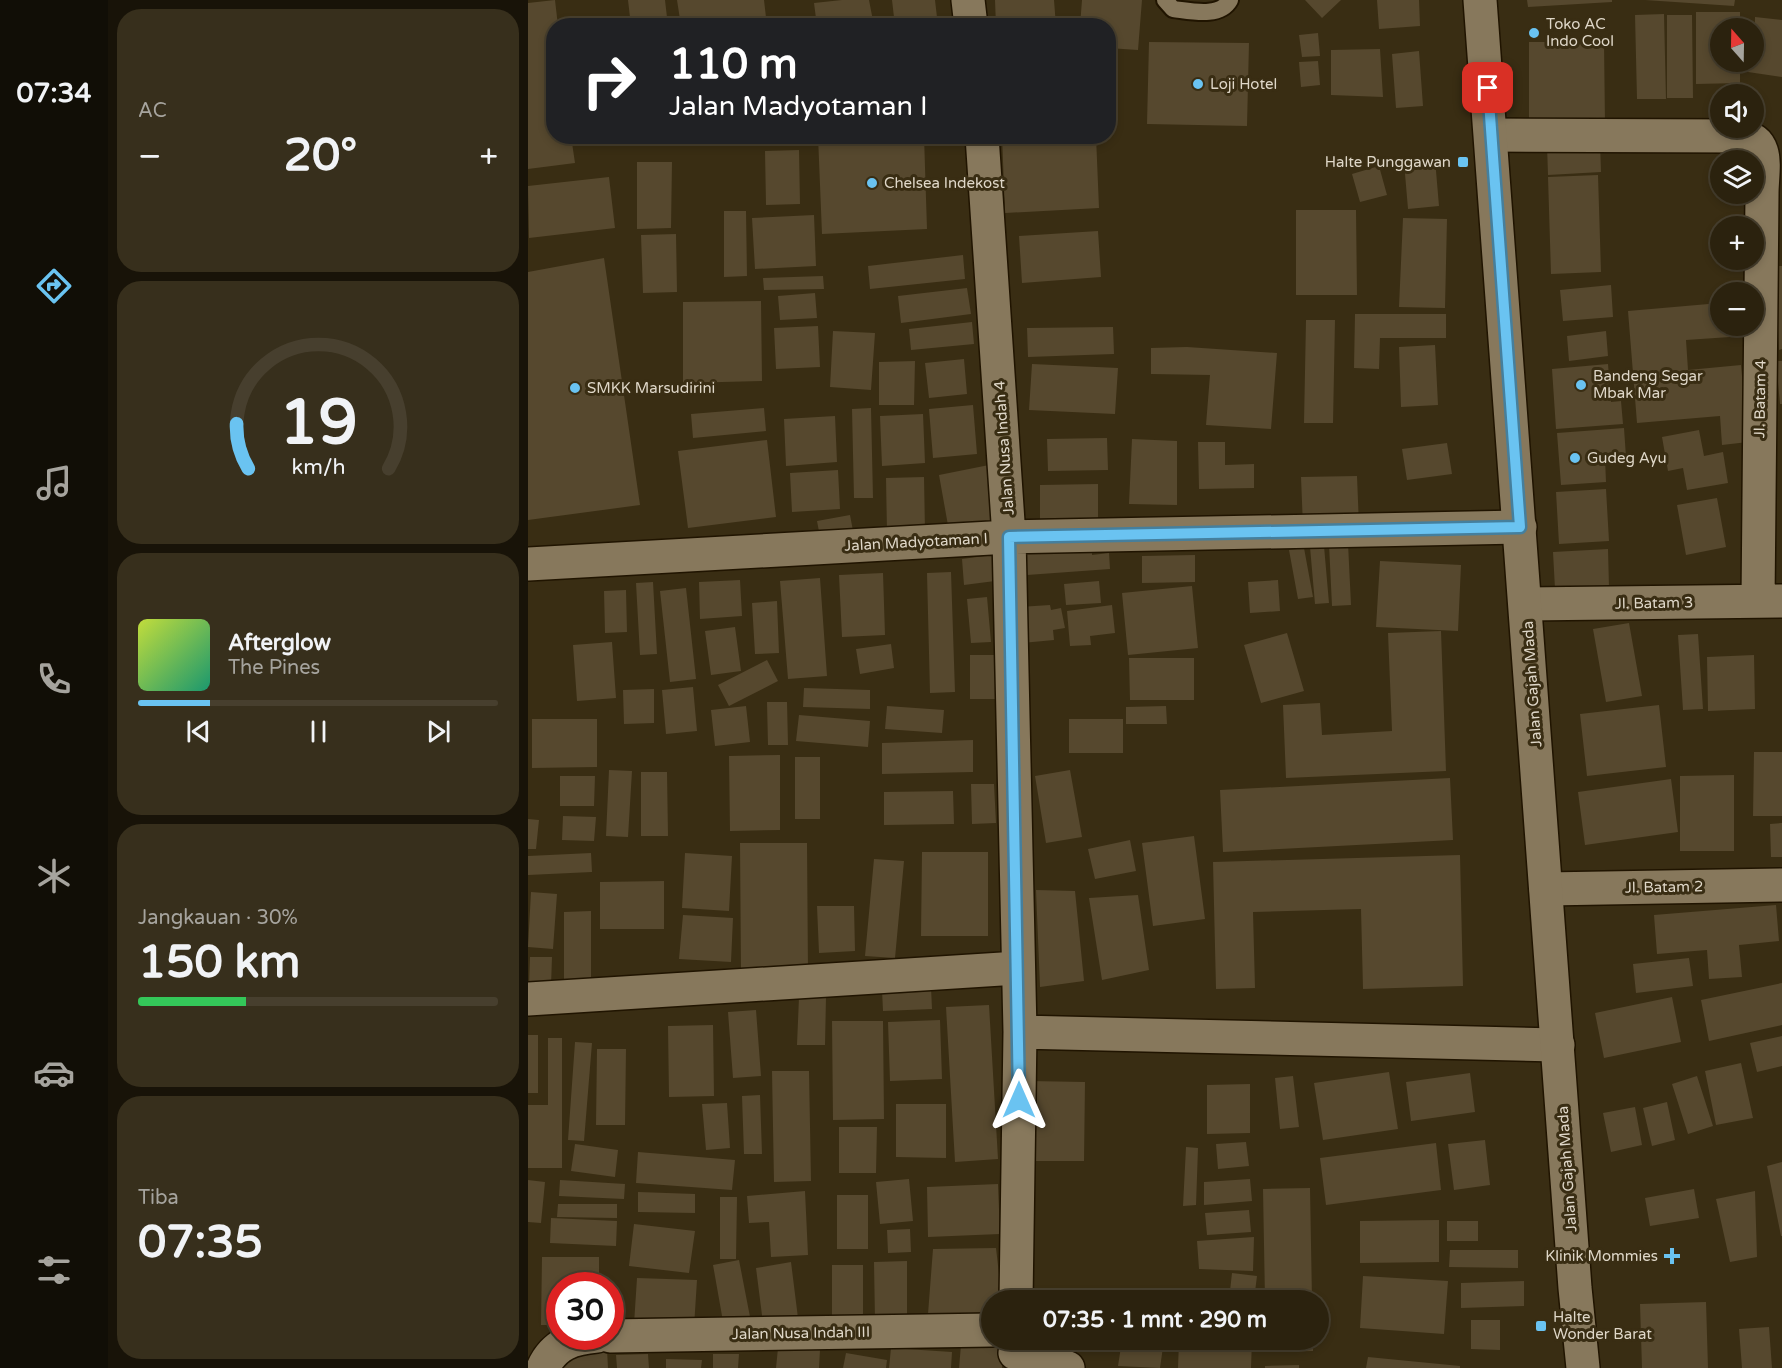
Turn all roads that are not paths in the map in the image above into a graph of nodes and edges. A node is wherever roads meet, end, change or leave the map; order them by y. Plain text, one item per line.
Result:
1 (968, 0) edge
2 (1165, 0) edge
3 (1230, 0) edge
4 (1480, 0) edge
5 (970, 18) edge
6 (1492, 135) junction
7 (983, 144) edge
8 (1520, 527) junction
9 (1009, 537) junction
10 (528, 564) edge
11 (1770, 601) edge
12 (1526, 604) junction
13 (1782, 885) edge
14 (1546, 889) junction
15 (1018, 968) junction
16 (528, 999) edge
17 (1020, 1032) junction
18 (1558, 1046) junction
19 (1017, 1290) edge
20 (981, 1330) edge
21 (624, 1336) edge
22 (556, 1350) edge
23 (1015, 1353) edge
24 (543, 1368) edge
25 (1068, 1368) edge
26 (1584, 1368) edge

1 - 5 street
2 - 3 lane
4 - 6 street, Jalan Gajah Mada
6 - 8 street, Jalan Gajah Mada
6 - 11 street, Jl. Batam 4
7 - 9 street, Jalan Nusa Indah 4
8 - 9 street, Jalan Madyotaman I
8 - 12 street, Jalan Gajah Mada
9 - 10 street, Jalan Madyotaman I
9 - 15 street, Jalan Nusa Indah 4
11 - 12 street, Jl. Batam 3
12 - 14 street, Jalan Gajah Mada
13 - 14 street, Jl. Batam 2
14 - 18 street, Jalan Gajah Mada
15 - 16 street
15 - 17 street, Jalan Nusa Indah 4
17 - 18 street
17 - 19 street, Jalan Nusa Indah 4
18 - 26 street, Jalan Gajah Mada
20 - 21 street, Jalan Nusa Indah III
22 - 24 street
23 - 25 street

